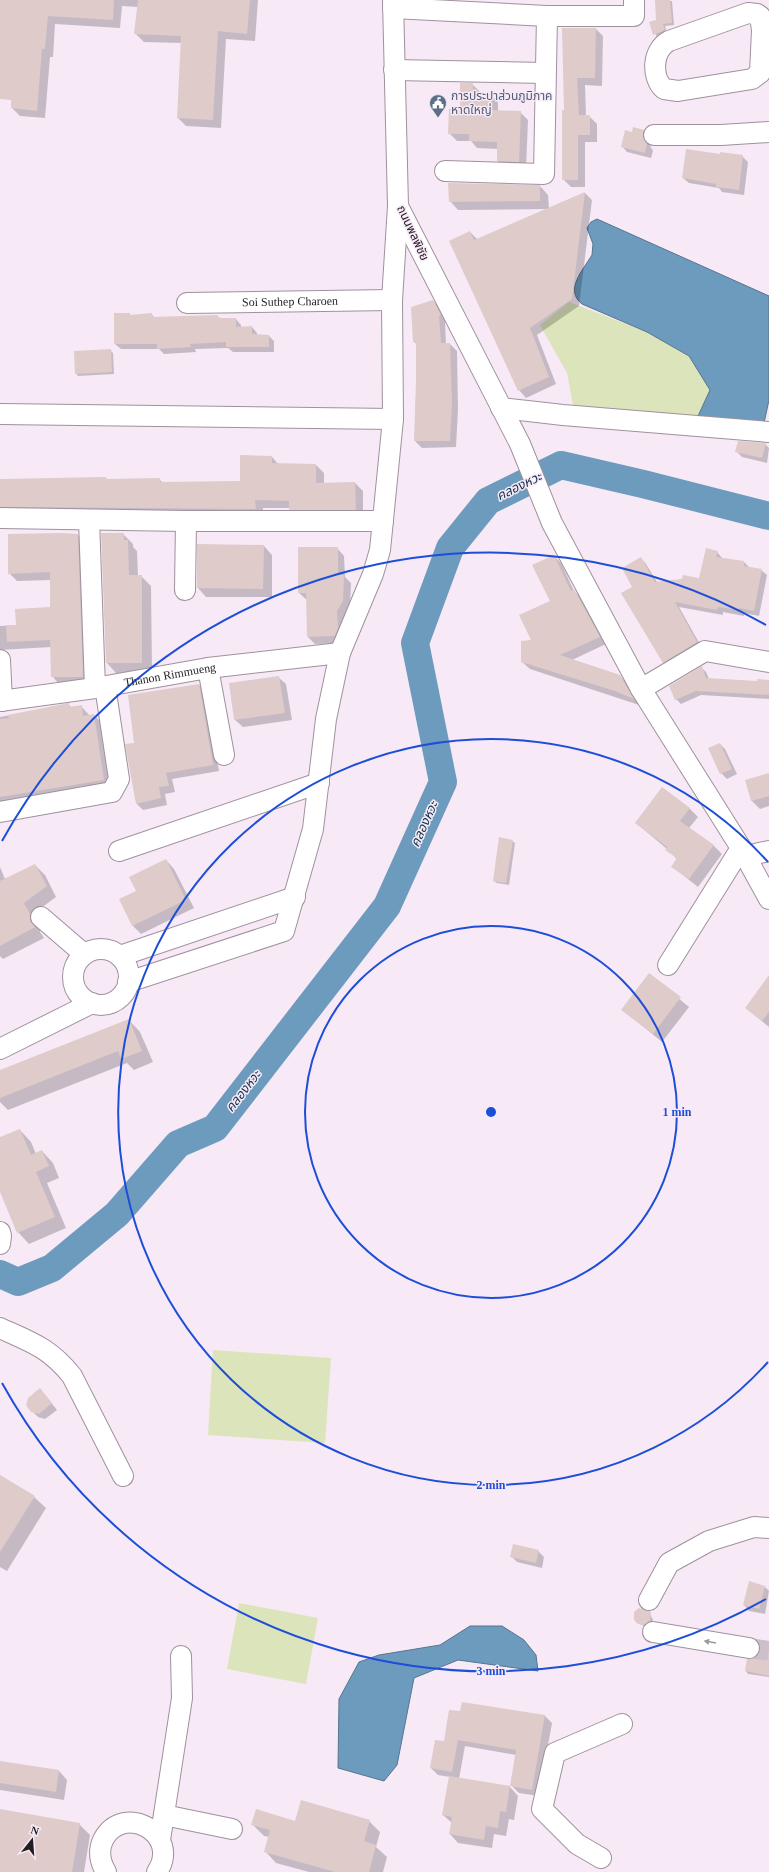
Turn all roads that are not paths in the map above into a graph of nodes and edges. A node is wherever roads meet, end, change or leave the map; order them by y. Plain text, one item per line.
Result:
1 (634, 0) edge
2 (393, 4) edge
3 (547, 16) junction
4 (766, 30) edge
5 (394, 70) junction
6 (545, 73) junction
7 (769, 132) edge
8 (654, 135) dead end
9 (445, 171) dead end
10 (398, 206) junction
11 (392, 300) junction
12 (187, 303) dead end
13 (501, 408) junction
14 (0, 414) edge
15 (393, 419) junction
16 (769, 431) edge
17 (0, 518) edge
18 (89, 520) junction
19 (186, 521) junction
20 (383, 521) junction
21 (185, 590) dead end
22 (340, 653) junction
23 (0, 660) edge
24 (769, 662) edge
25 (208, 668) junction
26 (100, 687) junction
27 (641, 689) junction
28 (1, 701) edge
29 (224, 755) dead end
30 (319, 784) junction
31 (0, 812) edge
32 (119, 851) dead end
33 (769, 851) edge
34 (743, 852) junction
35 (769, 899) edge
36 (291, 906) junction
37 (41, 917) dead end
38 (84, 954) junction
39 (120, 956) junction
40 (668, 966) dead end
41 (128, 982) junction
42 (92, 1003) junction
43 (0, 1050) edge
44 (0, 1328) edge
45 (124, 1476) dead end
46 (769, 1528) edge
47 (649, 1600) dead end
48 (652, 1632) dead end
49 (749, 1648) tunnel mouth
50 (180, 1656) dead end
51 (622, 1724) dead end
52 (164, 1815) junction
53 (232, 1829) dead end
54 (160, 1840) junction
55 (601, 1858) dead end
56 (106, 1872) edge
57 (157, 1872) edge

1 - 3 street
2 - 3 street
2 - 5 street, ถนนพลพิชัย
3 - 6 street
4 - 4 street
5 - 6 street
5 - 10 street, ถนนพลพิชัย
6 - 9 street
7 - 8 street
10 - 11 street
10 - 13 street, ถนนพลพิชัย
11 - 12 street, Soi Suthep Charoen
11 - 15 street
13 - 16 street
13 - 27 street, ถนนพลพิชัย
14 - 15 street
15 - 20 street
17 - 18 street
18 - 19 street
18 - 26 street
19 - 20 street
19 - 21 street
20 - 22 street
22 - 25 street, Thanon Rimmueng
22 - 30 street
23 - 28 street
24 - 27 street
25 - 26 street, Thanon Rimmueng
25 - 29 street
26 - 28 street, Thanon Rimmueng
26 - 31 street
27 - 34 street, ถนนพลพิชัย
30 - 32 street
30 - 36 street
33 - 34 street
34 - 35 street, ถนนพลพิชัย
34 - 40 street
36 - 39 street
36 - 41 street
37 - 38 street
38 - 39 street
38 - 42 street
39 - 41 street
41 - 42 street
42 - 43 street
44 - 45 street
46 - 47 street
49 -> 48 street
50 - 52 street
51 - 55 street
52 - 53 street
52 - 54 street
54 - 56 street
54 - 57 street

